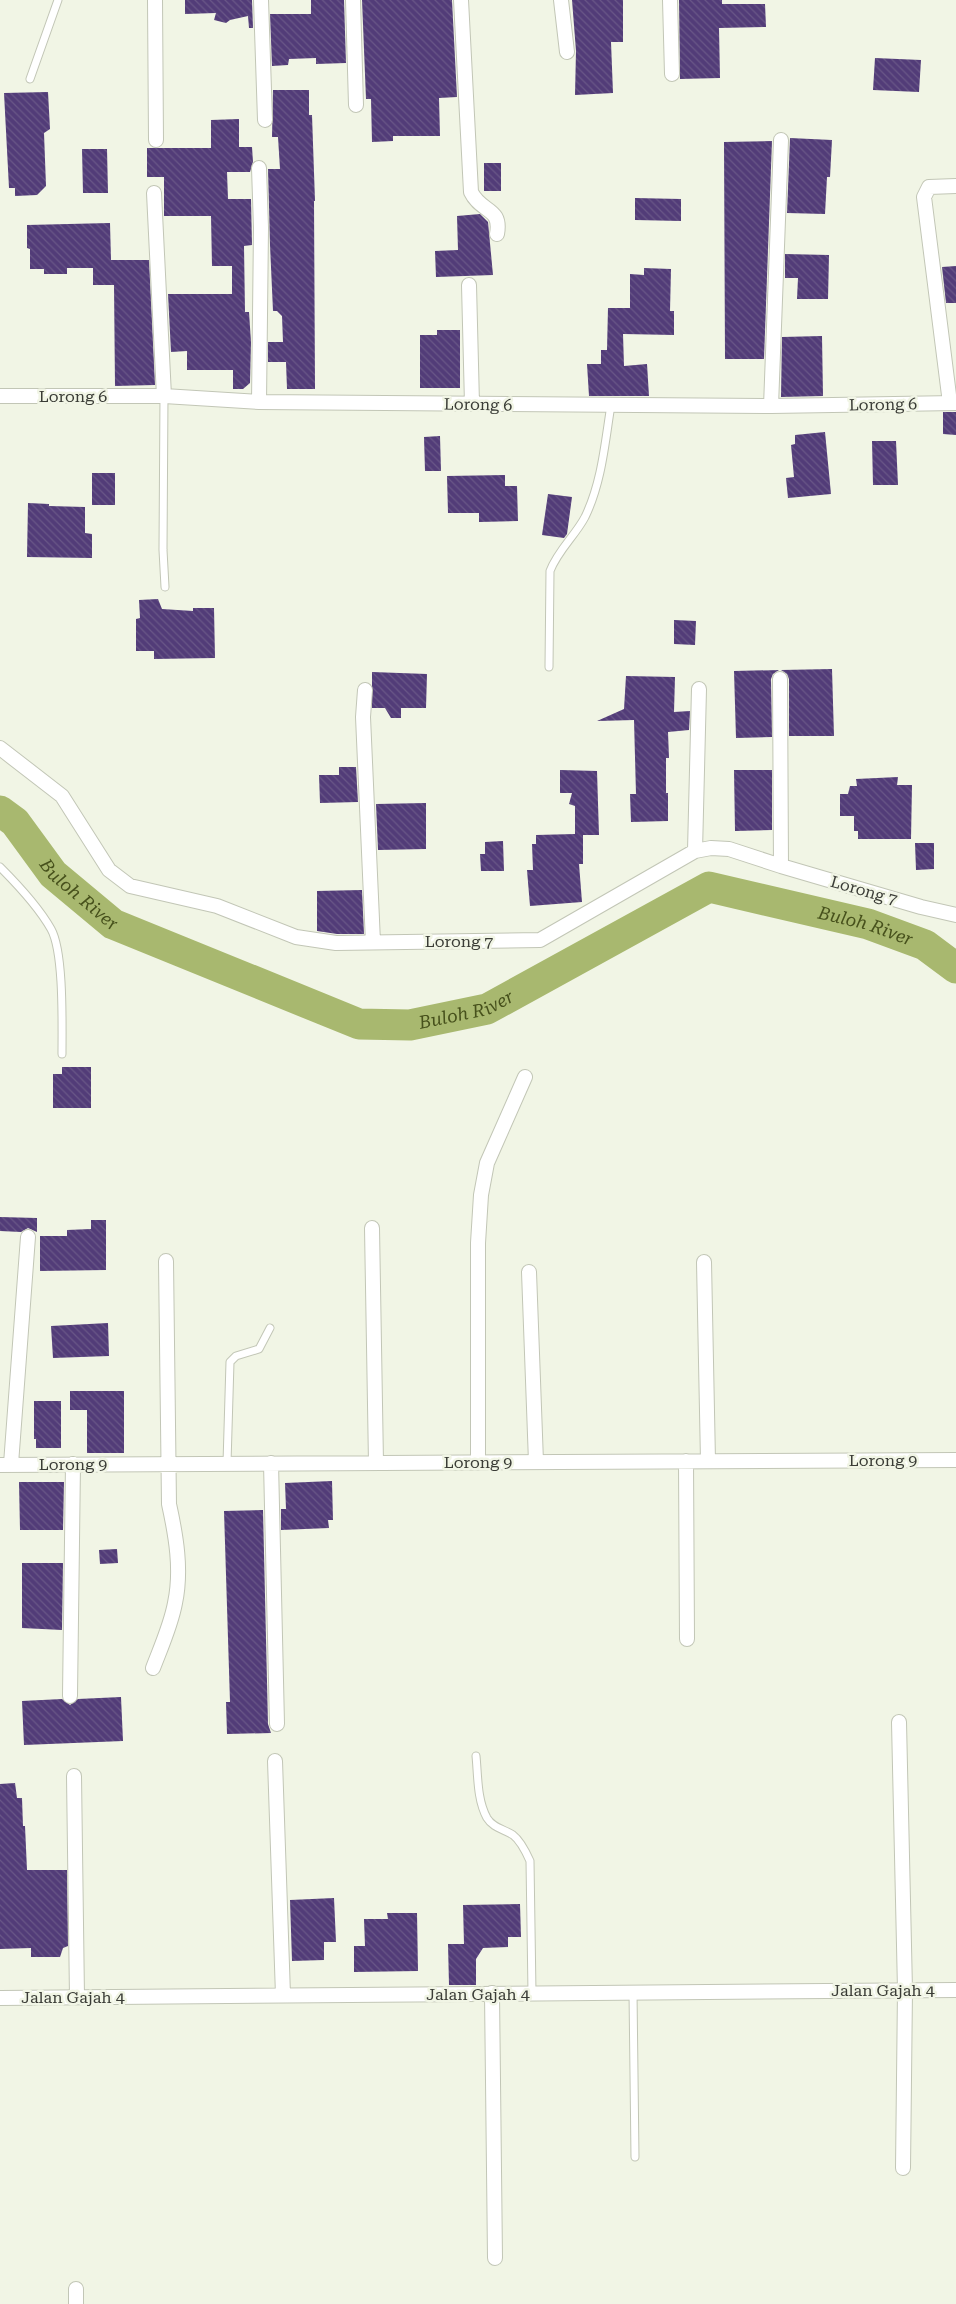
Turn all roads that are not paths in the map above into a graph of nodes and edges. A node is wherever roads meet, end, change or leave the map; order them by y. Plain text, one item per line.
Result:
1 (58, 0) edge
2 (155, 0) edge
3 (261, 0) edge
4 (353, 0) edge
5 (461, 0) edge
6 (561, 0) edge
7 (670, 0) edge
8 (567, 52) dead end
9 (672, 74) dead end
10 (30, 79) dead end
11 (356, 105) dead end
12 (265, 120) dead end
13 (156, 140) dead end
14 (781, 140) dead end
15 (259, 168) dead end
16 (956, 186) edge
17 (154, 194) dead end
18 (497, 234) dead end
19 (469, 285) dead end
20 (0, 396) edge
21 (164, 396) junction
22 (259, 402) junction
23 (953, 403) edge
24 (472, 404) junction
25 (611, 405) junction
26 (771, 406) junction
27 (165, 587) dead end
28 (549, 667) dead end
29 (780, 679) dead end
30 (699, 689) dead end
31 (365, 690) dead end
32 (0, 748) edge
33 (695, 851) junction
34 (781, 866) junction
35 (0, 867) edge
36 (956, 915) edge
37 (373, 942) junction
38 (62, 1054) dead end
39 (525, 1077) dead end
40 (372, 1228) dead end
41 (28, 1237) dead end
42 (166, 1261) dead end
43 (704, 1262) dead end
44 (529, 1272) dead end
45 (270, 1328) dead end
46 (956, 1460) edge
47 (686, 1461) junction
48 (708, 1461) junction
49 (376, 1462) junction
50 (478, 1462) junction
51 (536, 1462) junction
52 (227, 1463) junction
53 (271, 1463) junction
54 (74, 1464) junction
55 (170, 1464) junction
56 (5, 1465) edge
57 (687, 1639) dead end
58 (153, 1668) dead end
59 (70, 1696) dead end
60 (899, 1722) dead end
61 (278, 1724) dead end
62 (476, 1756) dead end
63 (275, 1761) dead end
64 (74, 1776) dead end
65 (905, 1990) junction
66 (956, 1990) edge
67 (633, 1992) junction
68 (492, 1993) junction
69 (532, 1993) junction
70 (283, 1995) junction
71 (77, 1997) junction
72 (0, 1998) edge
73 (635, 2157) dead end
74 (903, 2168) dead end
75 (495, 2258) dead end
76 (76, 2289) dead end
77 (76, 2304) edge

1 - 10 lane
2 - 13 street
3 - 12 street
4 - 11 street
5 - 18 street
6 - 8 street
7 - 9 street
14 - 26 street
15 - 22 street
16 - 23 street
17 - 21 street
19 - 24 street
20 - 21 street, Lorong 6
21 - 22 street, Lorong 6
21 - 27 lane
22 - 24 street, Lorong 6
23 - 26 street, Lorong 6
24 - 25 street, Lorong 6
25 - 26 street, Lorong 6
25 - 28 lane
29 - 34 street
30 - 33 street
31 - 37 street
32 - 37 street, Lorong 7
33 - 34 street, Lorong 7
33 - 37 street, Lorong 7
34 - 36 street, Lorong 7
35 - 38 lane
39 - 50 street
40 - 49 street
41 - 56 street
42 - 55 street
43 - 48 street
44 - 51 street
45 - 52 lane
46 - 48 street, Lorong 9
47 - 48 street, Lorong 9
47 - 51 street, Lorong 9
47 - 57 street
49 - 50 street, Lorong 9
49 - 53 street, Lorong 9
50 - 51 street, Lorong 9
52 - 53 street, Lorong 9
52 - 55 street, Lorong 9
53 - 61 street
54 - 55 street, Lorong 9
54 - 56 street, Lorong 9
54 - 59 street
55 - 58 street
60 - 65 street
62 - 69 lane
63 - 70 street
64 - 71 street
65 - 66 street, Jalan Gajah 4
65 - 67 street, Jalan Gajah 4
65 - 74 street
67 - 69 street, Jalan Gajah 4
67 - 73 lane
68 - 69 street, Jalan Gajah 4
68 - 70 street, Jalan Gajah 4
68 - 75 street
70 - 71 street, Jalan Gajah 4
71 - 72 street, Jalan Gajah 4
76 - 77 street

